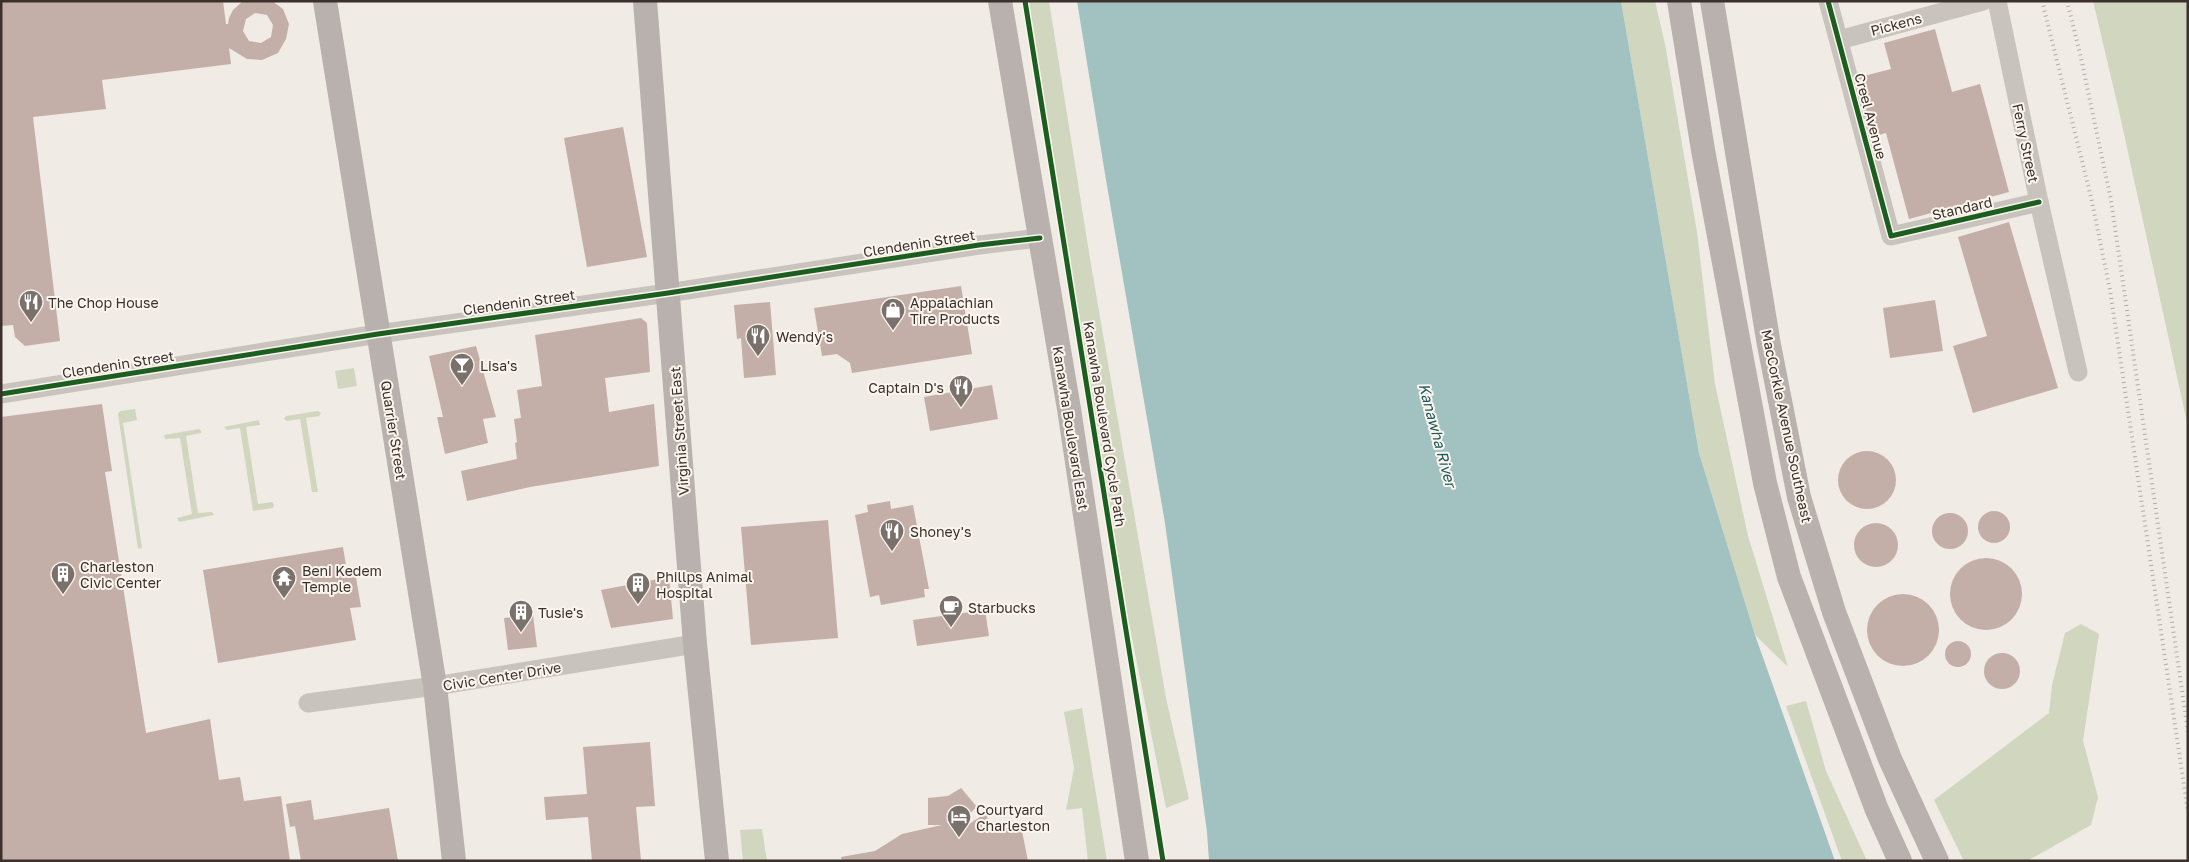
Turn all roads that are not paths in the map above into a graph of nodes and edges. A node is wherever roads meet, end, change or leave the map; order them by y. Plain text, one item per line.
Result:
1 (325, 1) edge
2 (645, 1) edge
3 (1000, 1) edge
4 (1679, 1) edge
5 (1712, 1) edge
6 (1828, 1) edge
7 (1983, 1) edge
8 (1997, 1) edge
9 (1839, 40) junction
10 (2039, 202) junction
11 (1891, 236) joint
12 (1040, 238) junction
13 (668, 293) junction
14 (378, 334) junction
15 (2078, 372) dead end
16 (1, 394) edge
17 (695, 644) junction
18 (435, 686) junction
19 (308, 703) dead end
20 (1137, 858) edge
21 (454, 861) edge
22 (717, 861) edge
23 (1900, 861) edge
24 (1937, 861) edge

1 - 14 main road, Quarrier Street
2 - 13 main road, Virginia Street East
3 - 12 main road, Kanawha Boulevard East
4 - 23 main road, MacCorkle Avenue Southeast
5 - 24 main road, MacCorkle Avenue Southeast
6 - 9 street, Creel Avenue
7 - 9 street, Pickens
8 - 10 street, Ferry Street
9 - 11 street, Creel Avenue
10 - 11 street, Standard
10 - 15 street, Ferry Street
12 - 13 street, Clendenin Street
12 - 20 main road, Kanawha Boulevard East
13 - 14 street, Clendenin Street
13 - 17 main road, Virginia Street East
14 - 16 street, Clendenin Street
14 - 18 main road, Quarrier Street
17 - 18 street, Civic Center Drive
17 - 22 main road, Virginia Street East
18 - 19 street, Civic Center Drive
18 - 21 main road, Quarrier Street

